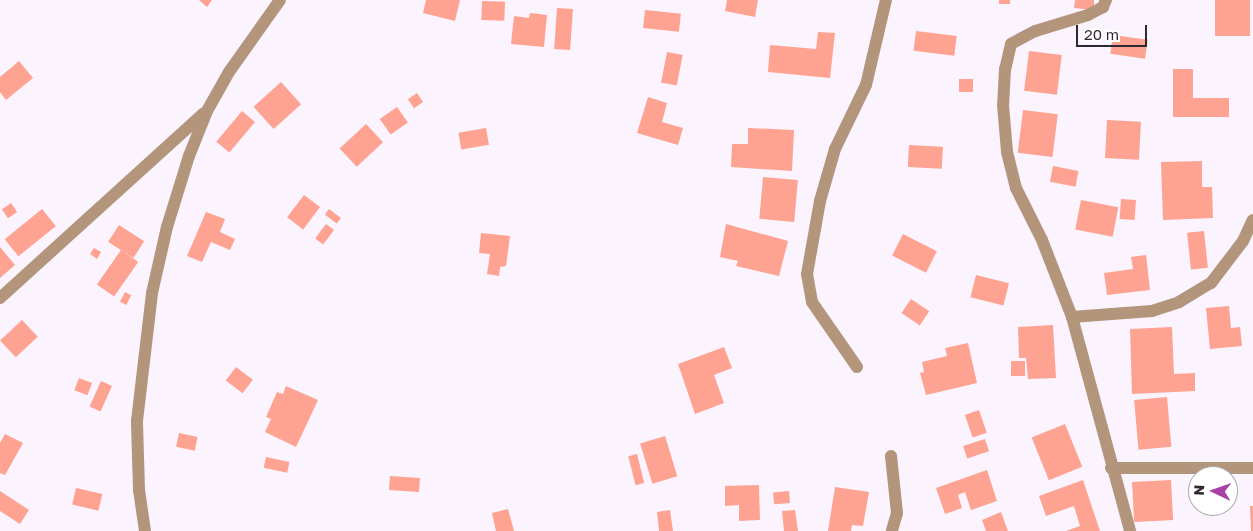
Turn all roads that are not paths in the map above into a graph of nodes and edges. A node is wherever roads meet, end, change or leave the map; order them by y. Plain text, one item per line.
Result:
1 (280, 0) edge
2 (886, 0) edge
3 (1106, 0) edge
4 (207, 111) junction
5 (1253, 220) edge
6 (0, 298) edge
7 (1072, 317) junction
8 (857, 367) dead end
9 (891, 456) dead end
10 (1111, 468) junction
11 (1253, 468) edge
12 (145, 531) edge
13 (892, 531) edge
14 (1130, 531) edge

1 - 4 street
2 - 8 street
3 - 7 street
4 - 6 street
4 - 12 street
5 - 7 street
7 - 10 street
9 - 13 street
10 - 11 street
10 - 14 street

